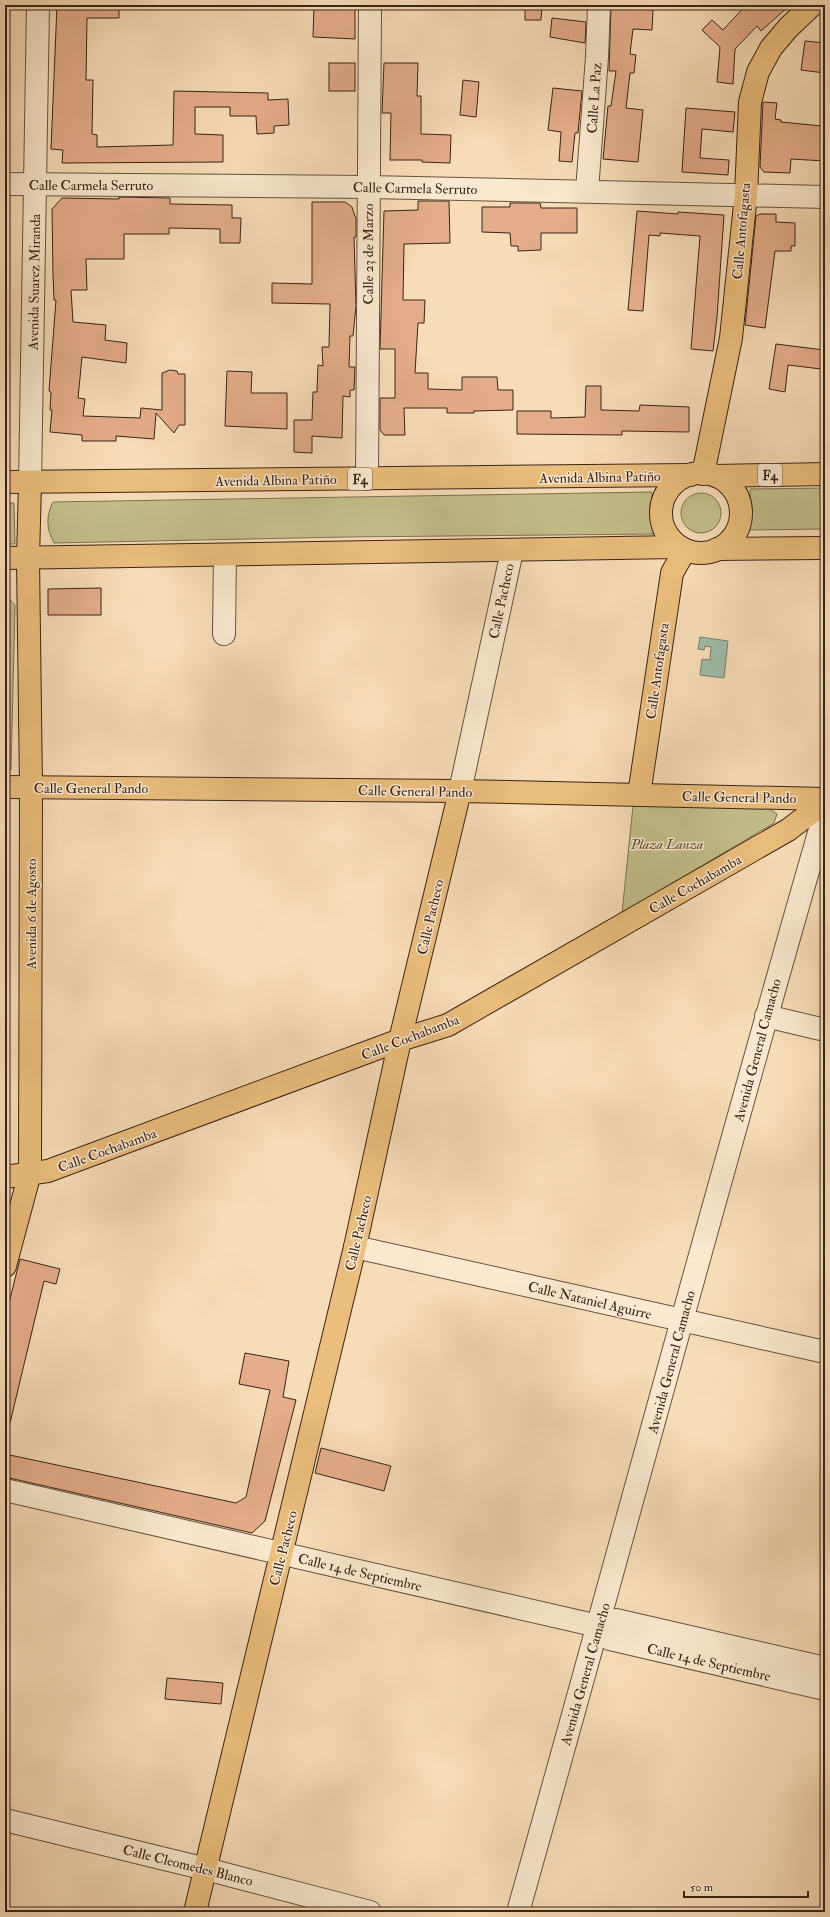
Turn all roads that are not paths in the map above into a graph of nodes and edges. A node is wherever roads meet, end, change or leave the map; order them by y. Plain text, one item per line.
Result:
1 (38, 5) edge
2 (370, 5) edge
3 (598, 5) edge
4 (812, 5) edge
5 (5, 184) edge
6 (35, 185) junction
7 (368, 187) junction
8 (587, 191) junction
9 (746, 195) junction
10 (825, 197) edge
11 (825, 474) edge
12 (703, 475) junction
13 (367, 479) junction
14 (5, 482) edge
15 (30, 483) junction
16 (681, 548) junction
17 (825, 548) edge
18 (718, 549) junction
19 (512, 551) junction
20 (225, 556) junction
21 (5, 558) edge
22 (28, 559) junction
23 (224, 634) dead end
24 (5, 787) edge
25 (31, 787) junction
26 (460, 791) junction
27 (639, 795) junction
28 (825, 801) edge
29 (825, 812) edge
30 (766, 1016) junction
31 (825, 1030) edge
32 (400, 1040) junction
33 (30, 1173) junction
34 (5, 1177) edge
35 (356, 1247) junction
36 (5, 1266) edge
37 (683, 1320) junction
38 (825, 1352) edge
39 (5, 1490) edge
40 (282, 1554) junction
41 (598, 1626) junction
42 (825, 1668) edge
43 (825, 1689) edge
44 (5, 1820) edge
45 (206, 1869) junction
46 (195, 1912) edge
47 (370, 1912) edge
48 (518, 1912) edge

1 - 6 street, Avenida Suarez Miranda
2 - 7 street, Calle 23 de Marzo
3 - 8 street, Calle La Paz
4 - 9 main road, Calle Antofagasta
5 - 6 street, Calle Carmela Serruto
6 - 7 street, Calle Carmela Serruto
6 - 15 street, Avenida Suarez Miranda
7 - 8 street, Calle Carmela Serruto
7 - 13 street, Calle 23 de Marzo
8 - 9 street, Calle Carmela Serruto
9 - 10 street, Calle Carmela Serruto
9 - 12 main road, Calle Antofagasta
11 - 12 main road, Avenida Albina Patiño / F4
12 - 13 main road, Avenida Albina Patiño / F4
12 - 16 main road, F4
12 - 18 main road
13 - 15 main road, Avenida Albina Patiño / F4
14 - 15 main road, Avenida Albina Patiño / F4
15 - 22 main road, Avenida Suarez Miranda
16 - 18 main road
16 - 19 main road
16 - 27 main road, Calle Antofagasta
17 - 18 main road
19 - 20 main road
19 - 26 street, Calle Pacheco
20 - 22 main road
20 - 23 street
21 - 22 main road
22 - 25 main road, Avenida 6 de Agosto
24 - 25 main road, Calle General Pando
25 - 26 main road, Calle General Pando
25 - 33 main road, Avenida 6 de Agosto
26 - 27 main road, Calle General Pando
26 - 32 main road, Calle Pacheco
27 - 28 main road, Calle General Pando
28 - 32 main road, Calle Cochabamba
29 - 30 street, Avenida General Camacho
30 - 31 street
30 - 37 street, Avenida General Camacho
32 - 33 main road, Calle Cochabamba
32 - 35 main road, Calle Pacheco
33 - 34 main road, Calle Cochabamba
33 - 36 main road, Avenida 6 de Agosto
35 - 37 street, Calle Nataniel Aguirre
35 - 40 main road, Calle Pacheco
37 - 38 street, Calle Nataniel Aguirre
37 - 41 street, Avenida General Camacho
39 - 40 street, Calle 14 de Septiembre
40 - 41 street, Calle 14 de Septiembre
40 - 45 main road, Calle Pacheco
41 - 42 street, Calle 14 de Septiembre
41 - 43 street, Calle 14 de Septiembre
41 - 48 street, Avenida General Camacho
44 - 45 street, Calle Cleomedes Blanco
45 - 46 main road, Calle Pacheco
45 - 47 street, Calle Cleomedes Blanco

